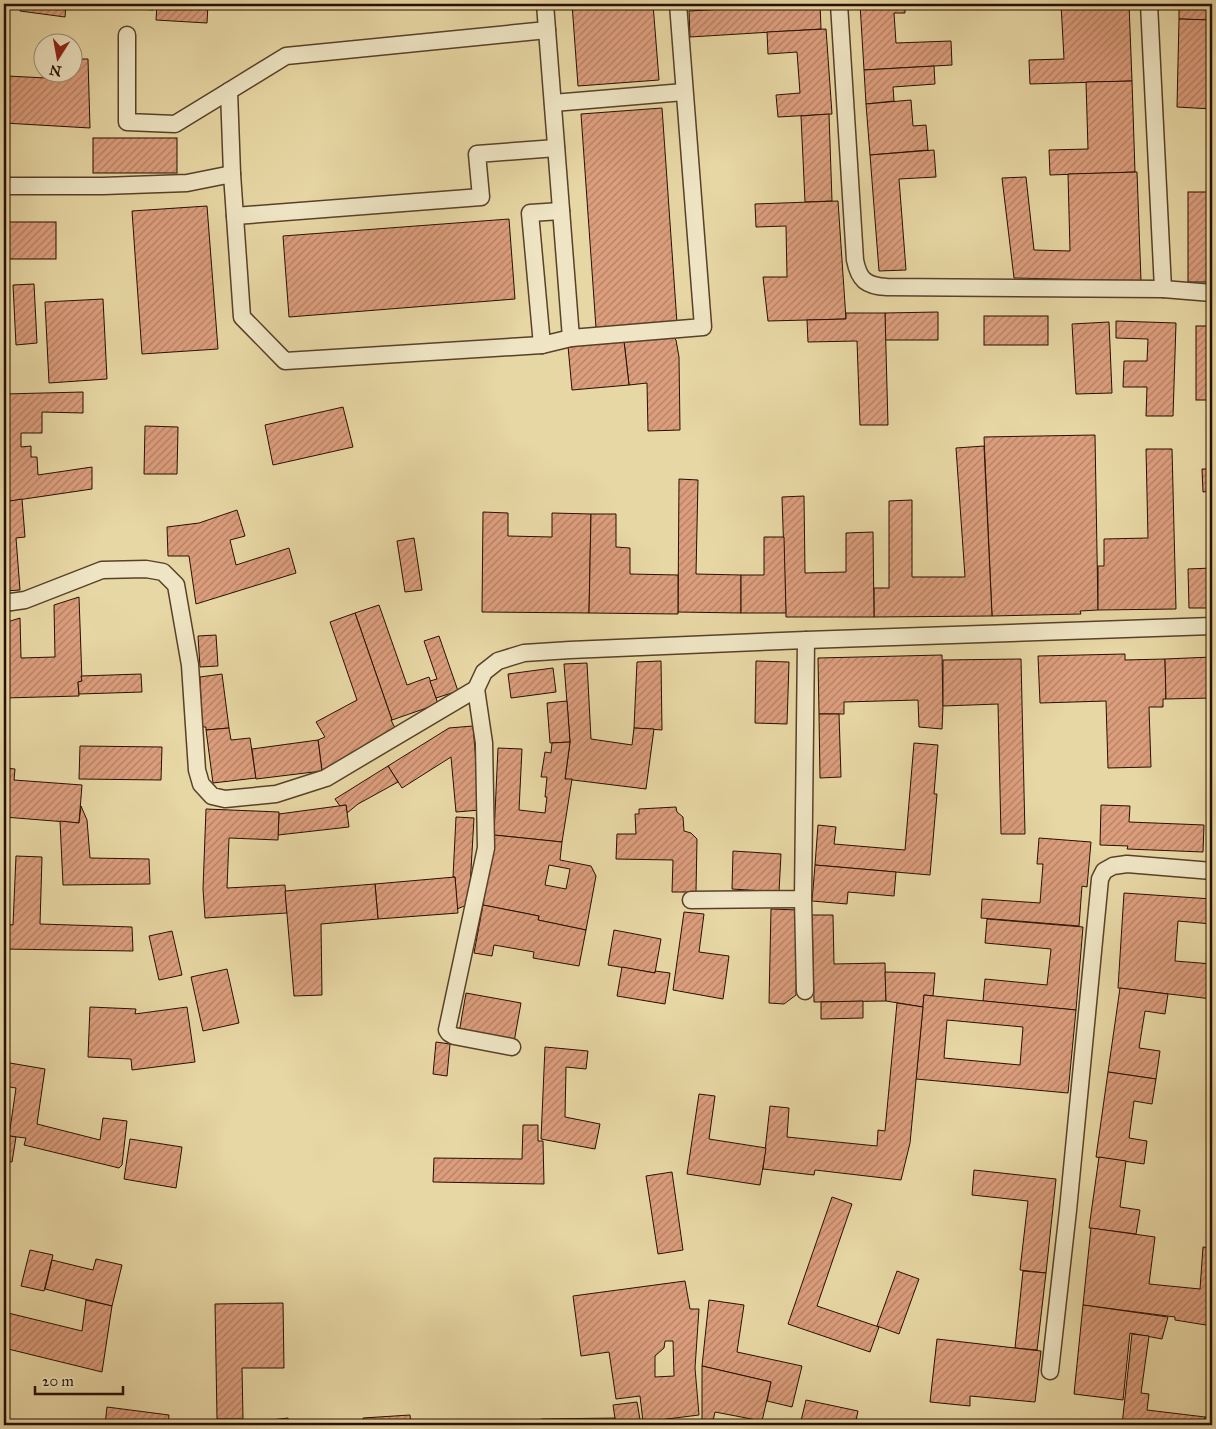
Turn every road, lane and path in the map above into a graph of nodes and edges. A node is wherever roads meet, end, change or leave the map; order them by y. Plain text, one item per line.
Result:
1 (545, 4) edge
2 (678, 4) edge
3 (839, 4) edge
4 (1149, 4) edge
5 (547, 30) junction
6 (127, 35) dead end
7 (229, 91) junction
8 (684, 92) junction
9 (554, 103) junction
10 (556, 148) junction
11 (232, 174) junction
12 (4, 186) edge
13 (561, 211) junction
14 (235, 216) junction
15 (1163, 289) junction
16 (1212, 293) edge
17 (571, 338) junction
18 (542, 344) junction
19 (4, 603) edge
20 (1212, 626) edge
21 (806, 640) junction
22 (476, 689) junction
23 (1212, 871) edge
24 (803, 899) junction
25 (691, 900) dead end
26 (805, 991) dead end
27 (512, 1047) dead end
28 (1050, 1371) dead end

1 - 5 lane
2 - 8 lane
3 - 15 lane
4 - 15 lane
5 - 7 lane
5 - 9 lane
6 - 7 lane
7 - 11 lane
8 - 9 lane
8 - 17 lane
9 - 10 lane
10 - 13 lane
10 - 14 lane
11 - 12 lane
11 - 14 lane
13 - 17 lane
13 - 18 lane
14 - 18 lane
15 - 16 lane
17 - 18 lane
19 - 22 lane
20 - 21 lane
21 - 22 lane
21 - 24 lane
22 - 27 lane
23 - 28 lane
24 - 25 lane
24 - 26 lane

